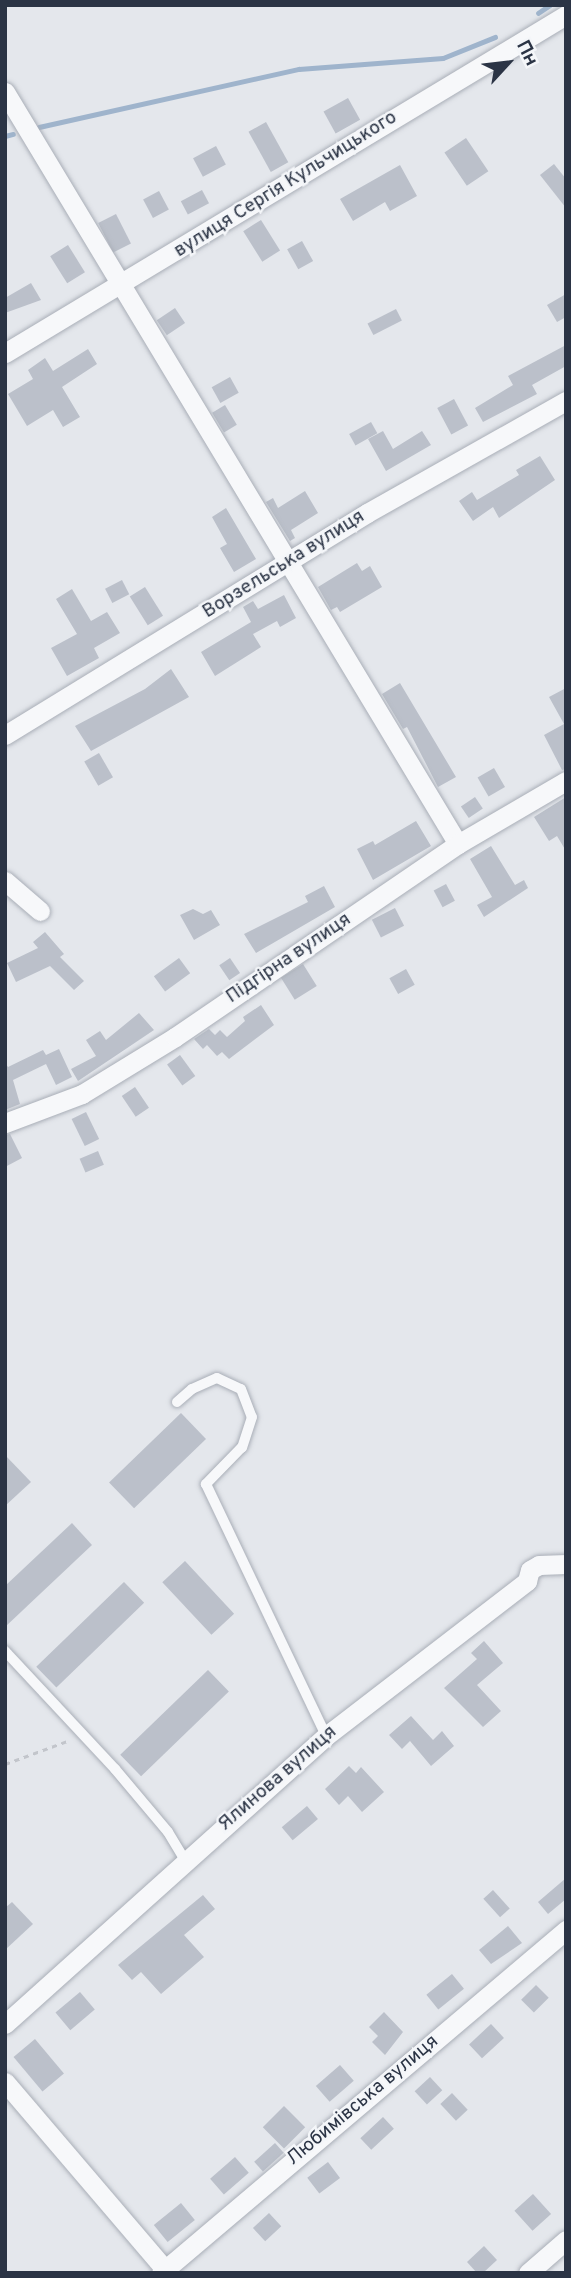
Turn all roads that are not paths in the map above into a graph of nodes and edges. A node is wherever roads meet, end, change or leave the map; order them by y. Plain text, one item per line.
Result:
1 (566, 15) edge
2 (5, 92) edge
3 (123, 284) junction
4 (5, 352) edge
5 (566, 401) edge
6 (290, 562) junction
7 (5, 735) edge
8 (566, 781) edge
9 (458, 844) junction
10 (5, 881) edge
11 (40, 912) dead end
12 (5, 1123) edge
13 (177, 1402) dead end
14 (566, 1564) edge
15 (5, 1651) edge
16 (326, 1736) junction
17 (185, 1860) junction
18 (566, 1930) edge
19 (5, 2024) edge
20 (5, 2082) edge
21 (566, 2240) edge
22 (165, 2272) edge
23 (528, 2273) edge

1 - 3 street, вулиця Сергія Кульчицького
2 - 3 street
3 - 4 street, вулиця Сергія Кульчицького
3 - 6 street
5 - 6 street, Ворзельська вулиця
6 - 7 street, Ворзельська вулиця
6 - 9 street
8 - 9 street, Підгірна вулиця
9 - 12 street, Підгірна вулиця
10 - 11 street
13 - 16 lane
14 - 16 street, Ялинова вулиця
15 - 17 lane
16 - 17 street, Ялинова вулиця
17 - 19 street, Ялинова вулиця
18 - 22 street, Любимівська вулиця
20 - 22 street
21 - 23 street

